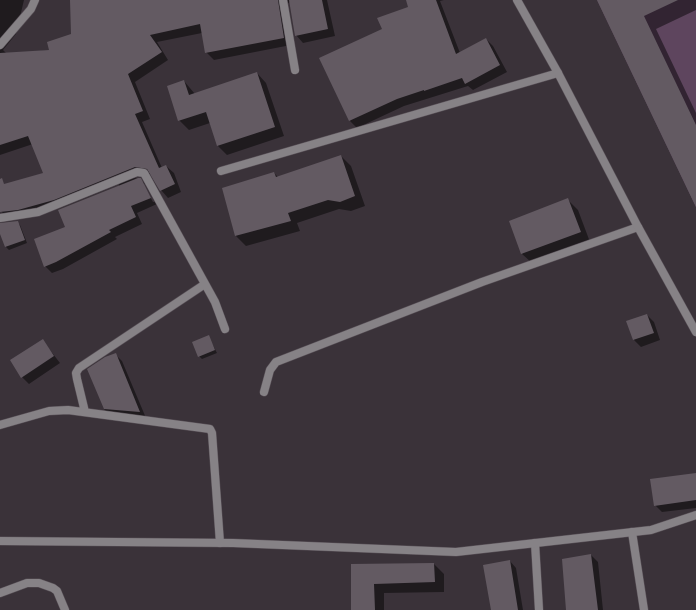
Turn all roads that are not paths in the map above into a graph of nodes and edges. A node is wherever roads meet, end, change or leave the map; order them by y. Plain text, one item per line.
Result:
1 (35, 0) edge
2 (283, 0) edge
3 (517, 0) edge
4 (0, 45) edge
5 (295, 70) dead end
6 (558, 74) junction
7 (221, 171) dead end
8 (0, 218) edge
9 (638, 227) junction
10 (206, 284) junction
11 (225, 330) dead end
12 (696, 332) edge
13 (264, 392) dead end
14 (85, 412) junction
15 (0, 425) edge
16 (696, 515) edge
17 (632, 532) junction
18 (0, 541) edge
19 (220, 543) junction
20 (535, 543) junction
21 (0, 593) edge
22 (65, 610) edge
23 (539, 610) edge
24 (644, 610) edge

1 - 4 street
2 - 5 street
3 - 6 street
6 - 7 street
6 - 9 street
8 - 10 street
9 - 12 street
9 - 13 street
10 - 11 street
10 - 14 street
14 - 15 street
14 - 19 street
16 - 17 street
17 - 20 street
17 - 24 street
18 - 19 street
19 - 20 street
20 - 23 street
21 - 22 street

